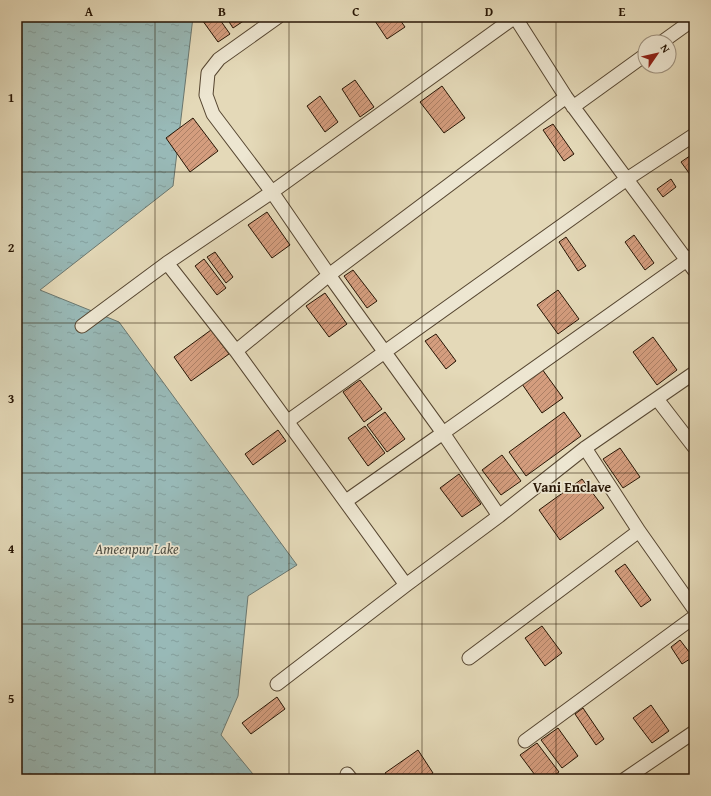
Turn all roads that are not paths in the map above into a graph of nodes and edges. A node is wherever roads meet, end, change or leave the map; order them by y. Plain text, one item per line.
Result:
1 (278, 17) edge
2 (515, 17) edge
3 (694, 19) edge
4 (673, 34) edge
5 (637, 60) edge
6 (570, 102) junction
7 (694, 135) edge
8 (627, 179) junction
9 (272, 192) junction
10 (692, 262) edge
11 (167, 263) junction
12 (329, 275) junction
13 (82, 326) dead end
14 (236, 351) junction
15 (385, 352) junction
16 (694, 373) edge
17 (657, 399) junction
18 (288, 422) junction
19 (443, 433) junction
20 (694, 447) edge
21 (585, 448) junction
22 (346, 501) junction
23 (499, 516) junction
24 (639, 531) junction
25 (406, 585) junction
26 (694, 609) edge
27 (694, 617) edge
28 (469, 658) dead end
29 (277, 684) dead end
30 (694, 732) edge
31 (525, 741) dead end
32 (625, 779) edge

1 - 9 street
2 - 6 street
2 - 9 street
3 - 4 street
5 - 6 street
6 - 8 street
6 - 12 street
7 - 8 street
8 - 10 street
8 - 15 street
9 - 11 street
9 - 12 street
10 - 19 street
11 - 13 street
11 - 14 street
12 - 14 street
12 - 15 street
14 - 18 street
15 - 18 street
15 - 19 street
16 - 17 street
17 - 20 street
17 - 21 street
18 - 22 street
19 - 22 street
19 - 23 street
21 - 23 street
21 - 24 street
22 - 25 street
23 - 25 street
24 - 26 street
24 - 28 street
25 - 29 street
27 - 31 street
30 - 32 street

